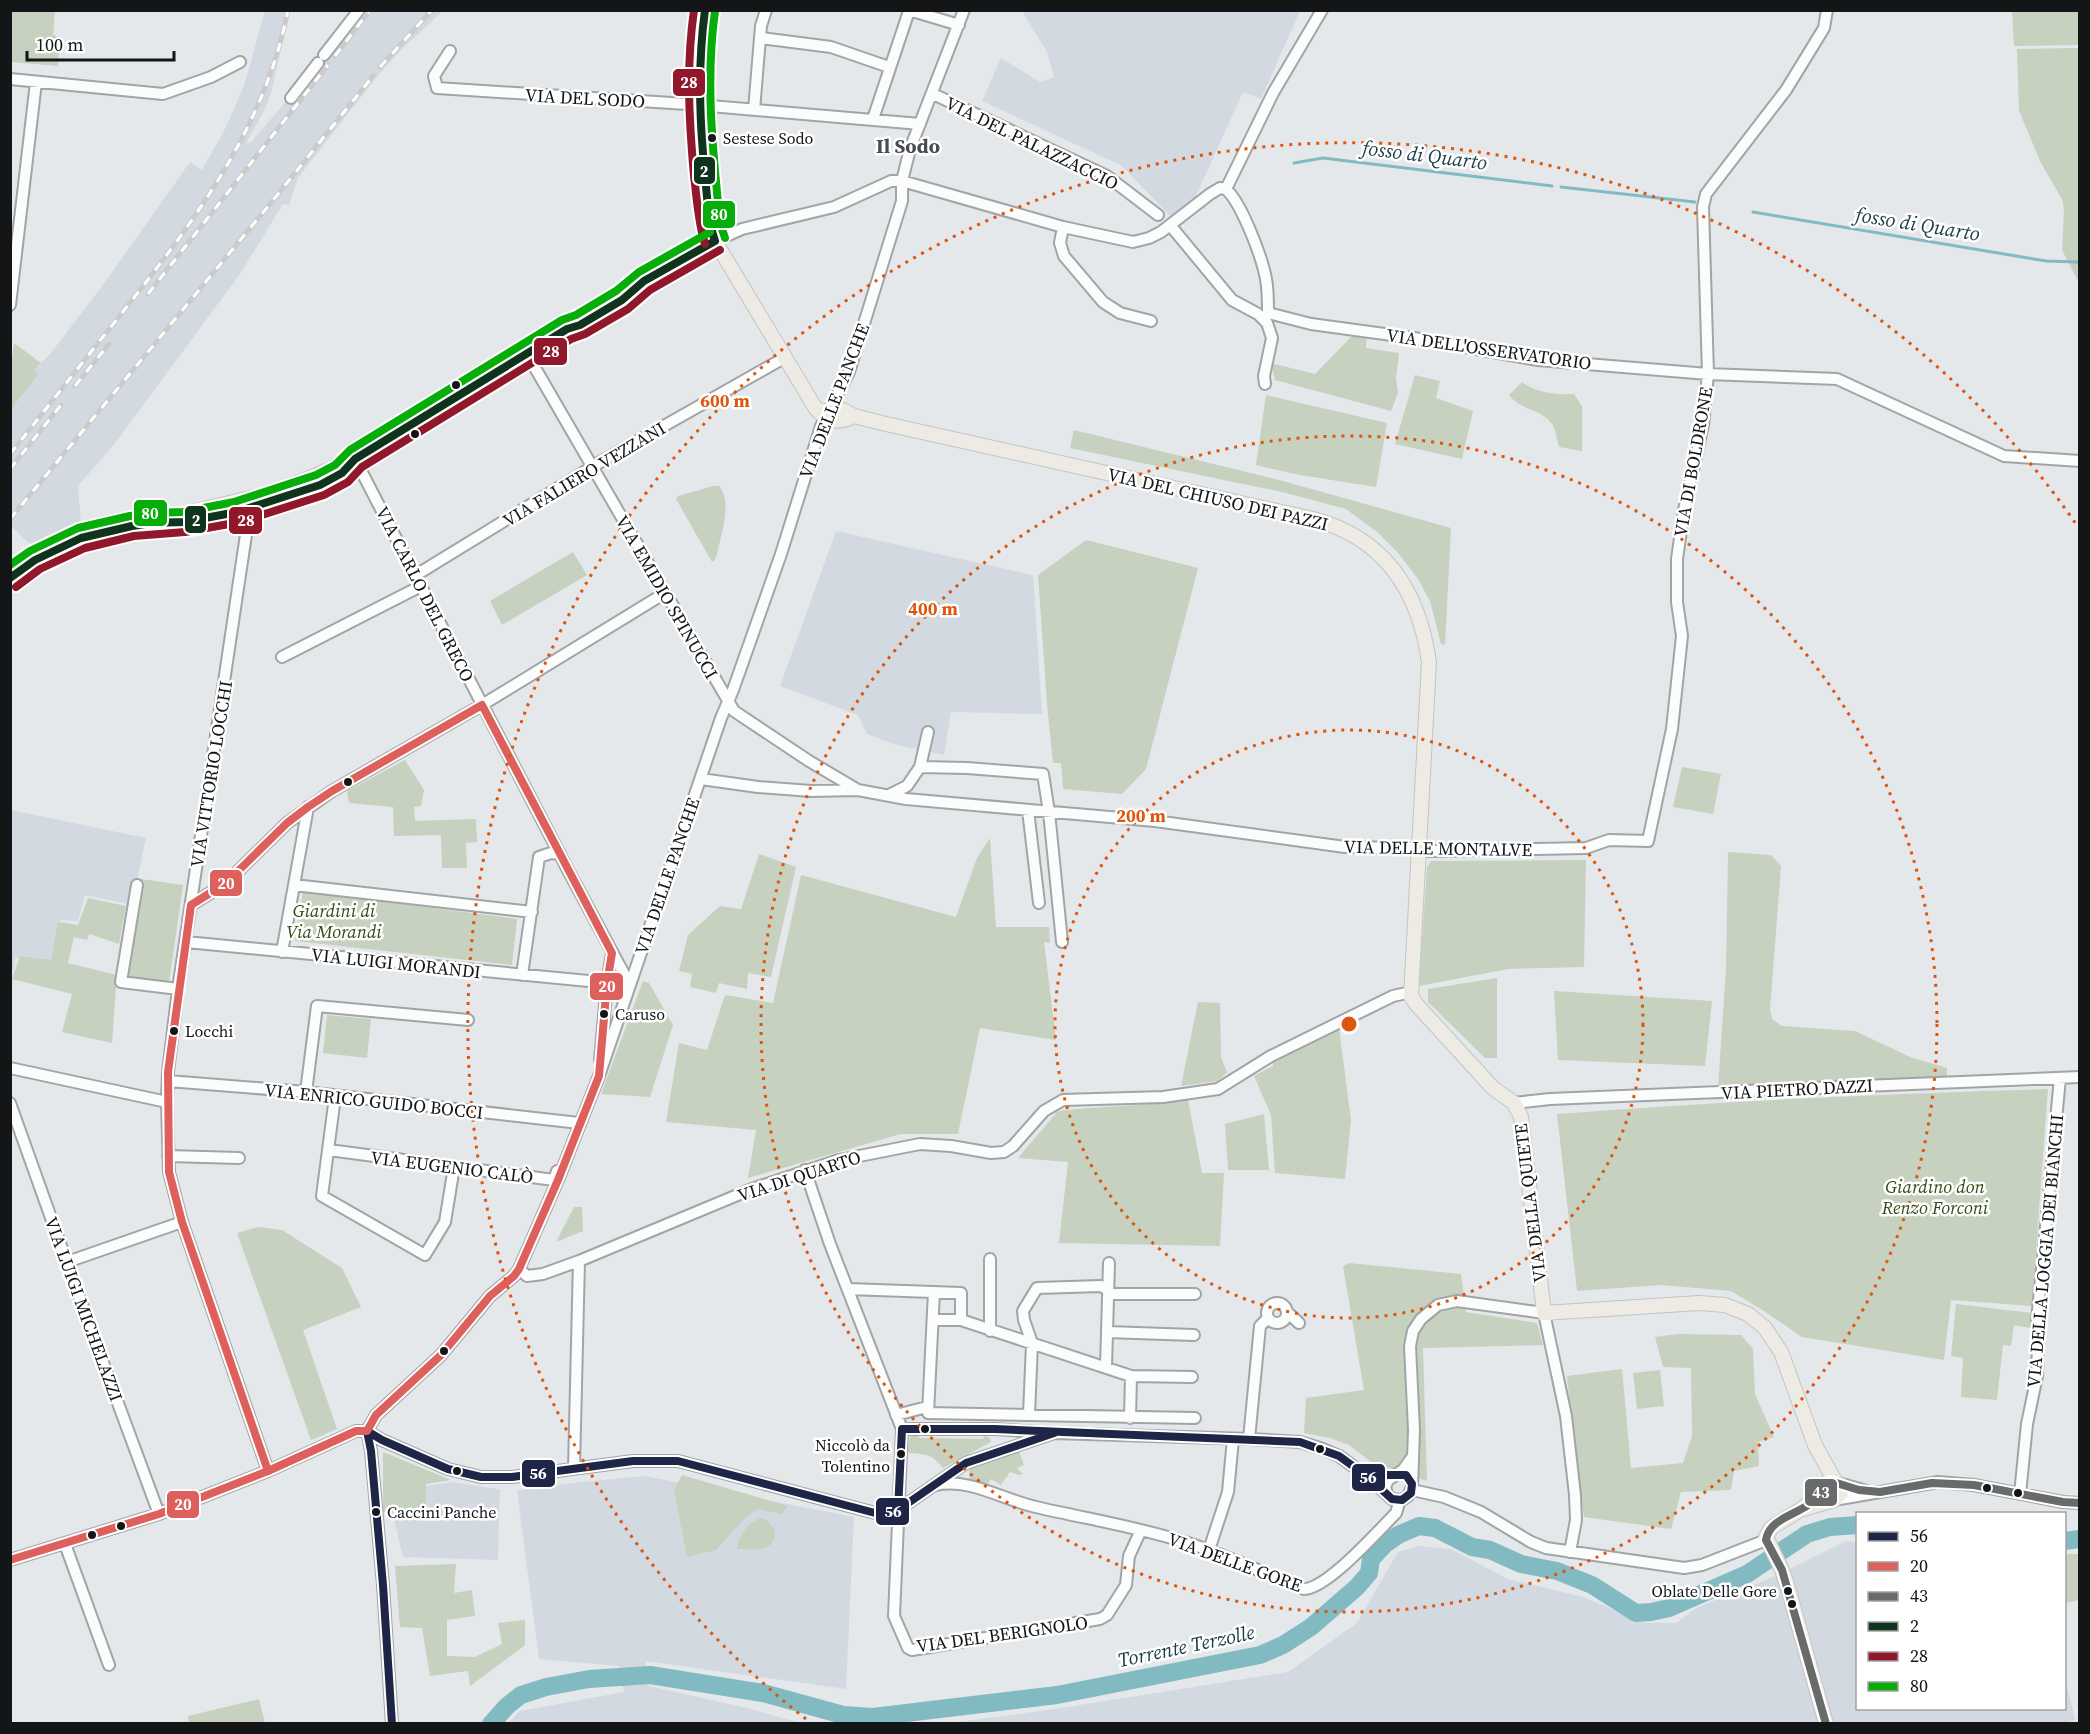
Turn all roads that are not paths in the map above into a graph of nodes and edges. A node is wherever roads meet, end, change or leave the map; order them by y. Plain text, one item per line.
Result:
1 (359, 10) edge
2 (705, 10) edge
3 (766, 10) edge
4 (964, 10) edge
5 (1322, 10) edge
6 (1827, 10) edge
7 (909, 11) edge
8 (959, 25) junction
9 (760, 38) junction
10 (450, 51) dead end
11 (240, 62) dead end
12 (889, 67) junction
13 (10, 80) edge
14 (36, 82) junction
15 (933, 94) junction
16 (291, 98) dead end
17 (700, 105) junction
18 (754, 110) junction
19 (873, 119) junction
20 (920, 124) junction
21 (902, 181) junction
22 (1226, 189) junction
23 (1158, 215) dead end
24 (1170, 225) junction
25 (1064, 227) junction
26 (715, 241) junction
27 (10, 305) edge
28 (1151, 321) dead end
29 (527, 354) junction
30 (784, 358) junction
31 (1708, 374) junction
32 (1265, 384) dead end
33 (824, 413) junction
34 (355, 459) junction
35 (2079, 461) edge
36 (592, 467) junction
37 (259, 496) junction
38 (250, 508) junction
39 (151, 523) junction
40 (416, 575) junction
41 (10, 578) edge
42 (421, 586) junction
43 (664, 594) junction
44 (282, 657) dead end
45 (728, 703) junction
46 (482, 705) junction
47 (928, 732) dead end
48 (920, 767) junction
49 (701, 779) junction
50 (858, 790) junction
51 (889, 795) junction
52 (308, 807) junction
53 (1028, 810) junction
54 (1049, 812) junction
55 (1648, 841) joint
56 (1419, 849) junction
57 (560, 854) junction
58 (138, 885) dead end
59 (294, 885) junction
60 (1039, 903) dead end
61 (191, 905) junction
62 (532, 912) junction
63 (186, 942) junction
64 (1062, 942) dead end
65 (282, 952) junction
66 (612, 953) junction
67 (522, 975) junction
68 (607, 983) junction
69 (630, 985) junction
70 (178, 989) junction
71 (1411, 992) junction
72 (468, 1020) dead end
73 (10, 1068) edge
74 (599, 1076) junction
75 (2079, 1077) edge
76 (2060, 1078) junction
77 (168, 1081) junction
78 (306, 1092) junction
79 (335, 1097) junction
80 (167, 1102) junction
81 (10, 1103) edge
82 (1514, 1103) junction
83 (579, 1123) junction
84 (329, 1150) junction
85 (168, 1156) junction
86 (238, 1158) dead end
87 (564, 1163) junction
88 (454, 1167) junction
89 (805, 1170) junction
90 (182, 1222) junction
91 (990, 1259) dead end
92 (579, 1261) junction
93 (66, 1262) junction
94 (1108, 1263) dead end
95 (519, 1269) junction
96 (848, 1289) junction
97 (934, 1292) junction
98 (1108, 1292) junction
99 (1195, 1294) dead end
100 (1287, 1312) junction
101 (1544, 1313) junction
102 (1268, 1318) junction
103 (934, 1320) junction
104 (961, 1320) junction
105 (1299, 1323) dead end
106 (990, 1331) junction
107 (1107, 1332) junction
108 (1194, 1335) dead end
109 (1032, 1343) junction
110 (1106, 1367) junction
111 (1131, 1376) junction
112 (1192, 1377) dead end
113 (927, 1407) junction
114 (896, 1415) junction
115 (1029, 1415) junction
116 (1130, 1418) junction
117 (1196, 1418) dead end
118 (902, 1429) junction
119 (995, 1429) junction
120 (367, 1431) junction
121 (1054, 1433) junction
122 (1233, 1439) junction
123 (1249, 1439) junction
124 (1001, 1450) junction
125 (1413, 1456) junction
126 (1355, 1467) junction
127 (574, 1468) junction
128 (268, 1471) junction
129 (1394, 1475) junction
130 (901, 1479) junction
131 (931, 1486) junction
132 (1412, 1487) junction
133 (1830, 1490) junction
134 (1880, 1492) junction
135 (1387, 1494) junction
136 (2020, 1494) junction
137 (1400, 1500) junction
138 (2079, 1503) edge
139 (898, 1510) junction
140 (159, 1514) junction
141 (1141, 1530) junction
142 (1767, 1542) junction
143 (65, 1544) junction
144 (1209, 1550) junction
145 (1570, 1552) junction
146 (10, 1560) edge
147 (109, 1665) dead end
148 (392, 1724) edge
149 (1826, 1724) edge

1 - 16 street
2 - 17 main road
3 - 9 street
4 - 8 street, VIA DELLE PANCHE
5 - 22 street
6 - 31 street, VIA DI BOLDRONE
7 - 8 street
7 - 12 street
8 - 15 street, VIA DELLE PANCHE
9 - 12 street
9 - 18 street
10 - 17 street, VIA DEL SODO
11 - 14 street
12 - 19 street
13 - 14 street
14 - 27 street
15 - 20 street, VIA DELLE PANCHE
15 - 23 street, VIA DEL PALAZZACCIO
17 - 18 street, VIA DEL SODO
17 - 26 main road
18 - 19 street, VIA DEL SODO
19 - 20 street, VIA DEL SODO
20 - 21 street, VIA DELLE PANCHE
21 - 25 street
21 - 26 street
21 - 33 street, VIA DELLE PANCHE
22 - 24 street
22 - 31 street, VIA DELL'OSSERVATORIO
24 - 25 street
24 - 32 street
25 - 28 street
26 - 29 main road
26 - 30 main road
29 - 34 main road
29 - 36 street, VIA EMIDIO SPINUCCI
30 - 33 main road
30 - 36 street, VIA FALIERO VEZZANI
31 - 35 street, VIA DELL'OSSERVATORIO
31 - 55 street, VIA DI BOLDRONE
33 - 45 street, VIA DELLE PANCHE
33 - 56 main road, VIA DEL CHIUSO DEI PAZZI
34 - 37 main road
34 - 38 main road
34 - 40 street, VIA CARLO DEL GRECO
36 - 40 street, VIA FALIERO VEZZANI
36 - 43 street, VIA EMIDIO SPINUCCI
37 - 38 street, VIA VITTORIO LOCCHI
37 - 39 main road
38 - 39 main road
38 - 61 street, VIA VITTORIO LOCCHI
39 - 41 main road
40 - 42 street, VIA CARLO DEL GRECO
42 - 44 street
42 - 46 street, VIA CARLO DEL GRECO
43 - 45 street, VIA EMIDIO SPINUCCI
43 - 46 street
45 - 49 street, VIA DELLE PANCHE
45 - 50 street, VIA EMIDIO SPINUCCI
46 - 52 street
46 - 57 street, VIA CARLO DEL GRECO
47 - 48 street
48 - 51 street
48 - 54 street
49 - 50 street, VIA DELLE MONTALVE
49 - 69 street, VIA DELLE PANCHE
50 - 51 street, VIA DELLE MONTALVE
51 - 53 street, VIA DELLE MONTALVE
52 - 59 street
52 - 61 street
53 - 54 street, VIA DELLE MONTALVE
53 - 60 street
54 - 56 street, VIA DELLE MONTALVE
54 - 64 street
55 - 56 street, VIA DELLE MONTALVE
56 - 71 main road
57 - 62 street
57 - 66 street, VIA CARLO DEL GRECO
58 - 70 street
59 - 62 street
59 - 65 street
61 - 63 street, VIA VITTORIO LOCCHI
62 - 67 street
63 - 65 street, VIA LUIGI MORANDI
63 - 70 street, VIA VITTORIO LOCCHI
65 - 67 street, VIA LUIGI MORANDI
66 - 68 street
66 - 69 street, VIA CARLO DEL GRECO
67 - 68 street, VIA LUIGI MORANDI
68 - 69 street, VIA LUIGI MORANDI
68 - 74 street
69 - 74 street, VIA DELLE PANCHE
70 - 77 street, VIA VITTORIO LOCCHI
71 - 82 main road, VIA DELLA QUIETE
71 - 89 street, VIA DI QUARTO
72 - 78 street
73 - 80 street
74 - 83 street, VIA DELLE PANCHE
75 - 76 street, VIA PIETRO DAZZI
76 - 82 street, VIA PIETRO DAZZI
76 - 136 street, VIA DELLA LOGGIA DEI BIANCHI
77 - 78 street, VIA ENRICO GUIDO BOCCI
77 - 80 street, VIA VITTORIO LOCCHI
78 - 79 street, VIA ENRICO GUIDO BOCCI
79 - 83 street, VIA ENRICO GUIDO BOCCI
79 - 84 street
80 - 85 street, VIA VITTORIO LOCCHI
81 - 93 street, VIA LUIGI MICHELAZZI
82 - 101 main road, VIA DELLA QUIETE
83 - 87 street, VIA DELLE PANCHE
84 - 88 street, VIA EUGENIO CALÒ
84 - 88 street
85 - 86 street
85 - 90 street, VIA VITTORIO LOCCHI
87 - 88 street, VIA EUGENIO CALÒ
87 - 95 street, VIA DELLE PANCHE
89 - 92 street, VIA DI QUARTO
89 - 96 street
90 - 93 street
90 - 128 street, VIA VITTORIO LOCCHI
91 - 106 street
92 - 95 street, VIA DI QUARTO
92 - 127 street
93 - 140 street, VIA LUIGI MICHELAZZI
94 - 98 street
95 - 120 street, VIA DELLE PANCHE
96 - 97 street
96 - 114 street
97 - 103 street
97 - 104 street
98 - 99 street
98 - 107 street
98 - 109 street
100 - 102 street
100 - 102 street
100 - 105 street
101 - 125 street
101 - 133 main road
101 - 145 street
102 - 123 street
103 - 104 street
103 - 113 street
104 - 106 street
106 - 109 street
107 - 108 street
107 - 110 street
109 - 110 street
109 - 115 street
110 - 111 street
111 - 112 street
111 - 116 street
113 - 114 street
113 - 115 street
114 - 118 street
115 - 116 street
116 - 117 street
118 - 119 street
118 - 130 street
119 - 121 street
119 - 124 street
120 - 127 street
120 - 128 street
120 - 148 street
121 - 122 street
121 - 124 street
122 - 123 street
122 - 144 street
123 - 126 street
124 - 131 street
125 - 129 street
125 - 132 street
126 - 129 street
126 - 135 street
127 - 139 street
128 - 140 street
129 - 132 street
129 - 135 street
130 - 131 street, VIA DELLE GORE
130 - 139 street
131 - 139 street
131 - 141 street, VIA DELLE GORE
132 - 137 street, VIA DELLE GORE
132 - 145 street
133 - 134 street
133 - 134 street
133 - 142 main road
134 - 136 street
135 - 137 street
136 - 138 street
137 - 144 street, VIA DELLE GORE
139 - 141 street, VIA DEL BERIGNOLO
140 - 143 street
141 - 144 street, VIA DELLE GORE
142 - 145 street
142 - 149 main road
143 - 146 street
143 - 147 street

